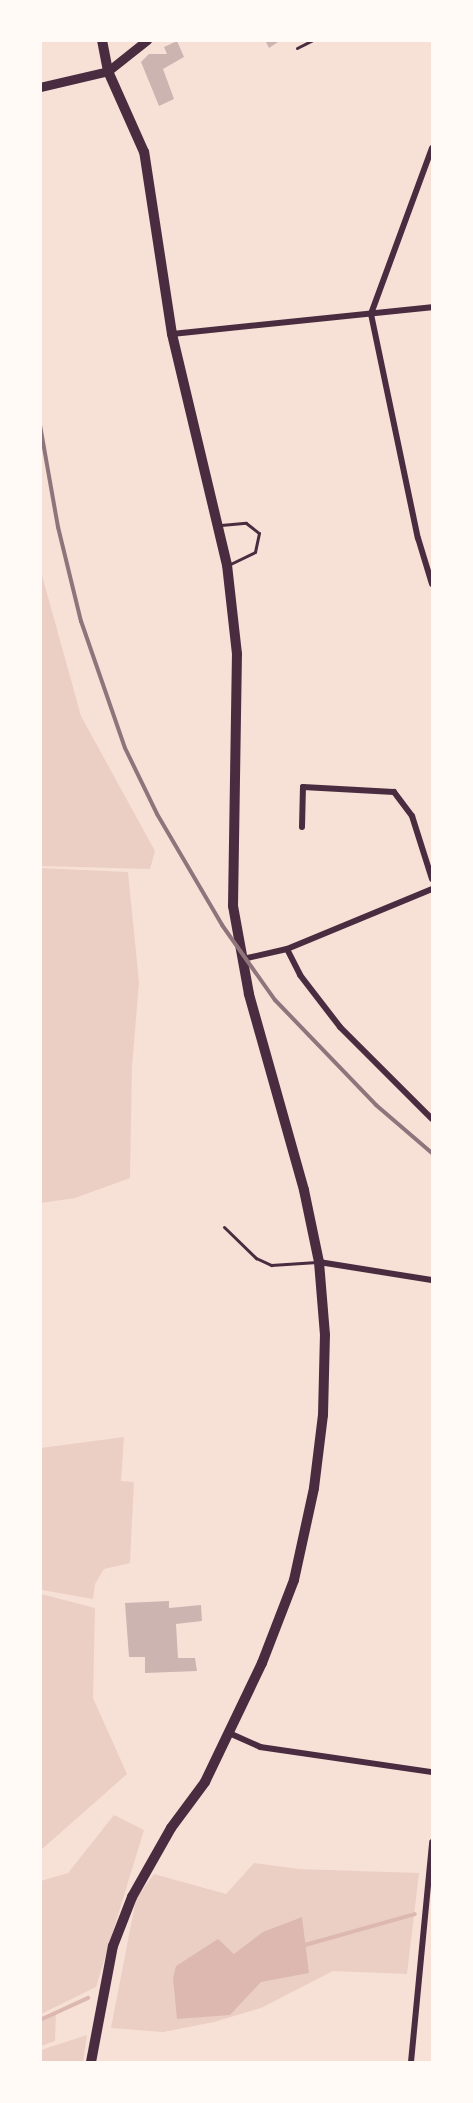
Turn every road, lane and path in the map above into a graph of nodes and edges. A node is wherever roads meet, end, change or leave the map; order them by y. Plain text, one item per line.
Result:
1 (102, 40) edge
2 (147, 40) edge
3 (314, 40) edge
4 (297, 48) dead end
5 (108, 71) junction
6 (40, 87) edge
7 (432, 148) edge
8 (432, 307) edge
9 (371, 314) junction
10 (172, 334) junction
11 (219, 525) junction
12 (227, 565) junction
13 (432, 584) edge
14 (303, 827) dead end
15 (432, 879) edge
16 (432, 889) edge
17 (287, 949) junction
18 (243, 959) junction
19 (432, 1119) edge
20 (224, 1227) dead end
21 (319, 1262) junction
22 (432, 1280) edge
23 (229, 1733) junction
24 (432, 1772) edge
25 (432, 1842) edge
26 (91, 2062) edge
27 (411, 2062) edge

1 - 5 highway
2 - 5 main road
3 - 4 lane
5 - 6 main road
5 - 10 highway
7 - 9 street
8 - 9 street
9 - 10 street
9 - 13 street
10 - 11 highway
11 - 12 highway
11 - 12 lane
12 - 18 highway
14 - 15 street
16 - 17 street
17 - 18 street
17 - 19 street
18 - 21 highway
20 - 21 lane
21 - 22 street
21 - 23 highway
23 - 24 street
23 - 26 highway
25 - 27 street

